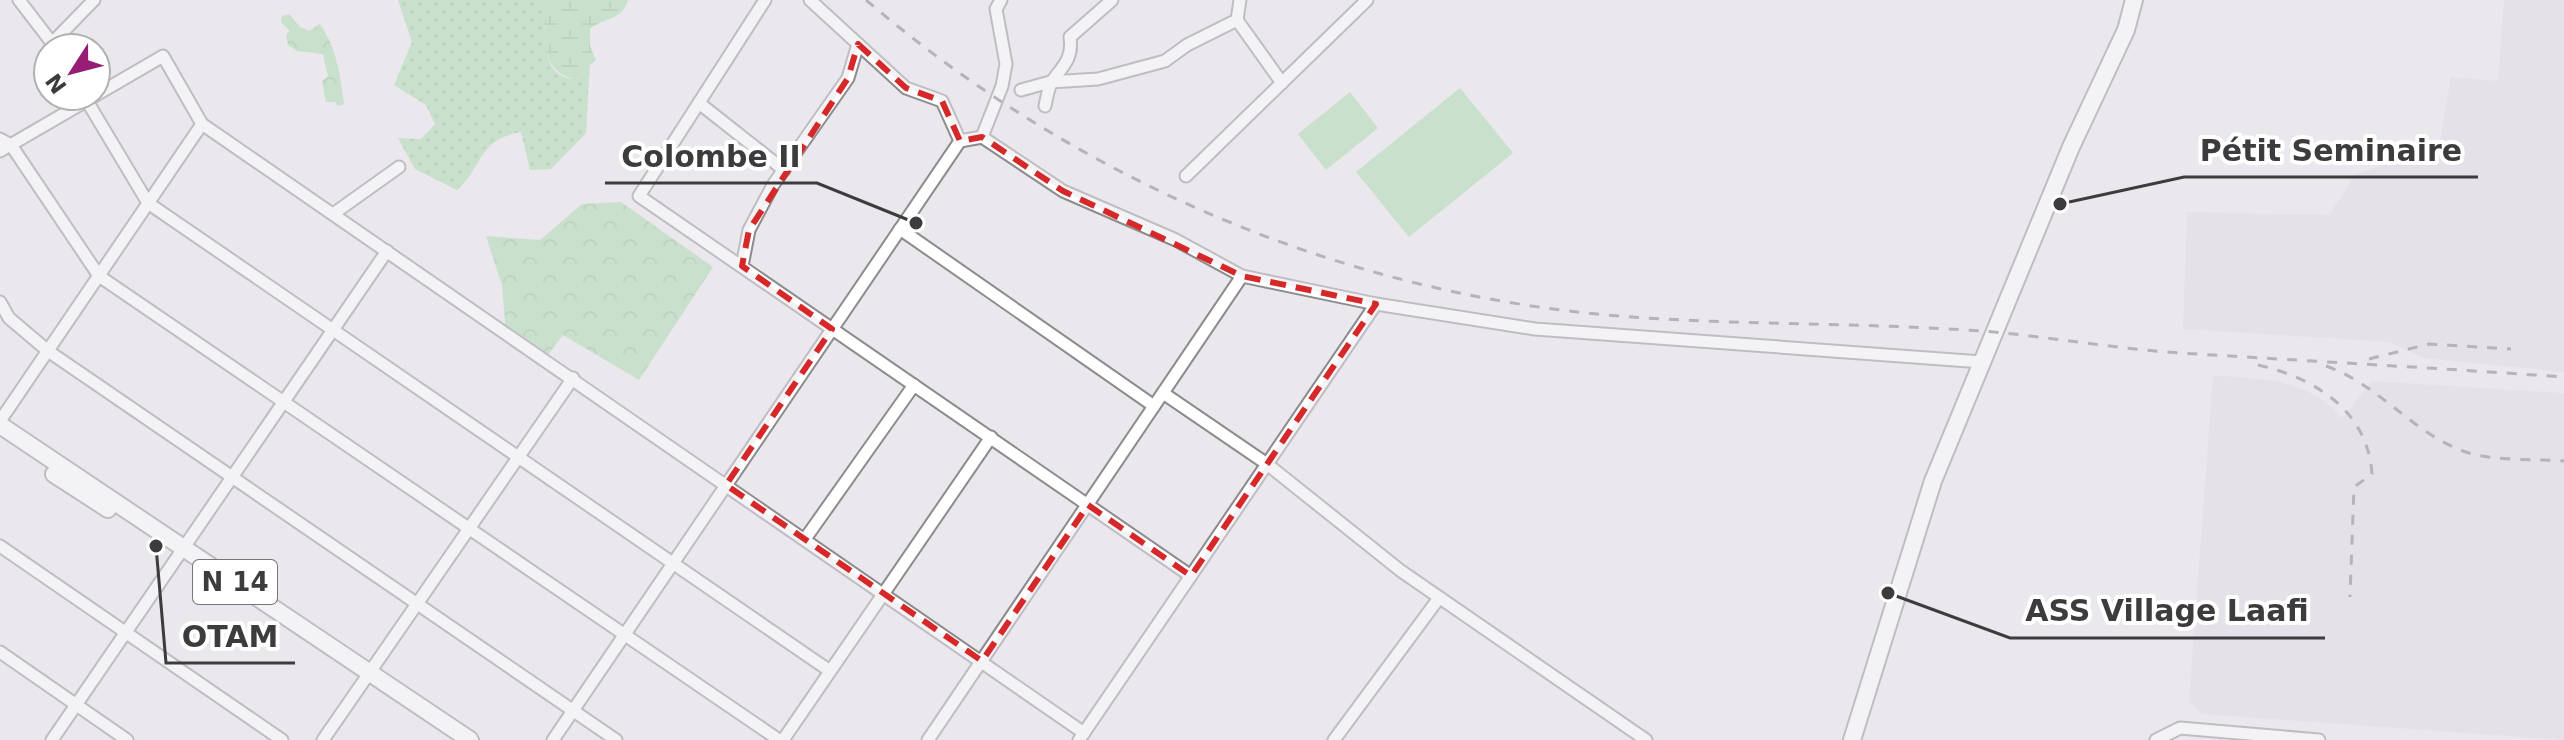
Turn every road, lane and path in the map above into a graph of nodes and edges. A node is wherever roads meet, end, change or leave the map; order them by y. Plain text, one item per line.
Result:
1 (19, 0) edge
2 (94, 0) edge
3 (765, 0) edge
4 (810, 0) edge
5 (1001, 0) edge
6 (1112, 0) edge
7 (1240, 0) edge
8 (1367, 0) edge
9 (2134, 0) edge
10 (1237, 20) junction
11 (43, 32) edge
12 (66, 32) edge
13 (858, 44) junction
14 (1050, 82) junction
15 (1282, 83) junction
16 (112, 85) edge
17 (1021, 90) dead end
18 (699, 103) junction
19 (1045, 106) dead end
20 (63, 112) edge
21 (98, 112) edge
22 (202, 124) junction
23 (982, 137) junction
24 (960, 141) junction
25 (4, 145) edge
26 (399, 167) dead end
27 (784, 170) junction
28 (1186, 176) dead end
29 (148, 203) junction
30 (333, 214) junction
31 (900, 229) junction
32 (387, 251) junction
33 (742, 266) junction
34 (99, 276) junction
35 (1242, 276) junction
36 (0, 302) edge
37 (1376, 304) junction
38 (832, 329) junction
39 (333, 330) junction
40 (48, 351) junction
41 (1982, 362) junction
42 (573, 378) junction
43 (914, 385) junction
44 (1163, 393) junction
45 (284, 402) junction
46 (1154, 406) junction
47 (0, 423) edge
48 (0, 437) edge
49 (991, 437) junction
50 (518, 457) junction
51 (1267, 464) junction
52 (232, 477) junction
53 (726, 485) junction
54 (1088, 505) junction
55 (469, 528) junction
56 (805, 539) junction
57 (0, 546) edge
58 (181, 550) junction
59 (673, 563) junction
60 (1191, 576) junction
61 (883, 593) junction
62 (1439, 598) junction
63 (417, 603) junction
64 (126, 632) junction
65 (624, 635) junction
66 (0, 652) edge
67 (982, 661) junction
68 (830, 671) junction
69 (365, 678) junction
70 (76, 705) junction
71 (573, 710) junction
72 (1082, 736) edge
73 (1855, 737) edge
74 (52, 740) edge
75 (127, 740) edge
76 (282, 740) edge
77 (323, 740) edge
78 (463, 740) edge
79 (553, 740) edge
80 (616, 740) edge
81 (781, 740) edge
82 (928, 740) edge
83 (1334, 740) edge
84 (1646, 740) edge
85 (2156, 740) edge
86 (2319, 740) edge

1 - 11 street
2 - 12 street
3 - 18 street
4 - 13 street
5 - 23 street
6 - 14 street
7 - 10 street
8 - 15 street
9 - 41 street
10 - 14 street
10 - 15 street
13 - 24 street
13 - 27 street
14 - 17 street
14 - 19 street
15 - 28 street
16 - 22 street
18 - 27 street
18 - 33 street
20 - 25 street
21 - 29 street
22 - 29 street
22 - 30 street
23 - 24 street
23 - 35 street
24 - 31 street
25 - 34 street
26 - 30 street
27 - 33 street
29 - 34 street
29 - 39 street
30 - 32 street
31 - 38 street
31 - 46 street
32 - 39 street
32 - 42 street
33 - 38 street
34 - 40 street
34 - 45 street
35 - 37 street
35 - 44 street
36 - 40 street
37 - 41 street
37 - 51 street
38 - 43 street
38 - 53 street
39 - 45 street
39 - 50 street
40 - 47 street
40 - 52 street
41 - 73 street
42 - 50 street
42 - 53 street
43 - 49 street
43 - 56 street
44 - 46 street
44 - 51 street
45 - 52 street
45 - 55 street
46 - 54 street
47 - 58 street, N 14
48 - 58 street, N 14
49 - 54 street
49 - 61 street
50 - 55 street
50 - 59 street
51 - 60 street
51 - 62 street
52 - 58 street
52 - 63 street
53 - 56 street
53 - 59 street
54 - 60 street
54 - 67 street
55 - 63 street
55 - 65 street
56 - 61 street
57 - 64 street
58 - 64 street
58 - 69 street, N 14
59 - 65 street
59 - 68 street
60 - 72 street
61 - 67 street
61 - 68 street
62 - 83 street
62 - 84 street
63 - 69 street
63 - 71 street
64 - 70 street
64 - 76 street
65 - 71 street
65 - 81 street
66 - 70 street
67 - 72 street
67 - 82 street
68 - 81 street
69 - 77 street
69 - 78 street, N 14
70 - 74 street
70 - 75 street
71 - 79 street
71 - 80 street
85 - 86 street

